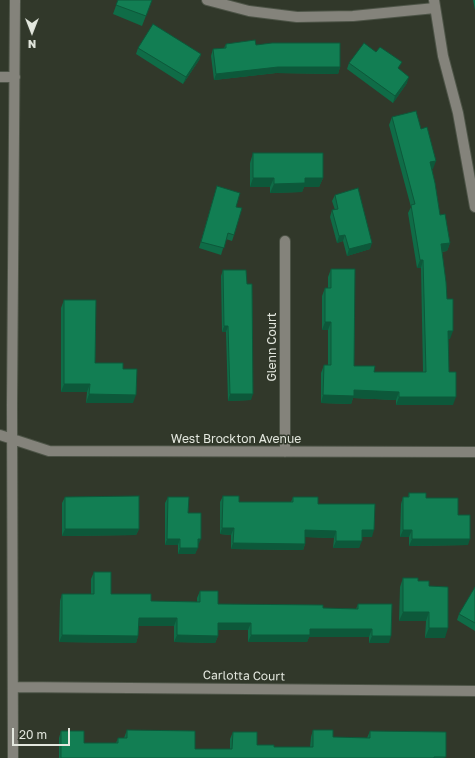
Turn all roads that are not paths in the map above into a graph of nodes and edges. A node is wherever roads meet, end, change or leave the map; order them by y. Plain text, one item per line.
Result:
1 (15, 0) edge
2 (207, 0) edge
3 (435, 4) edge
4 (0, 77) edge
5 (15, 77) junction
6 (475, 207) edge
7 (285, 241) dead end
8 (0, 436) edge
9 (12, 439) junction
10 (285, 452) junction
11 (475, 452) edge
12 (14, 687) junction
13 (475, 691) edge
14 (13, 758) edge

1 - 5 street
2 - 3 street
3 - 6 street
4 - 5 street
5 - 9 street
7 - 10 street, Glenn Court
8 - 9 street, West Brockton Avenue
9 - 10 street, West Brockton Avenue
9 - 12 street
10 - 11 street, West Brockton Avenue
12 - 13 street, Carlotta Court
12 - 14 street

